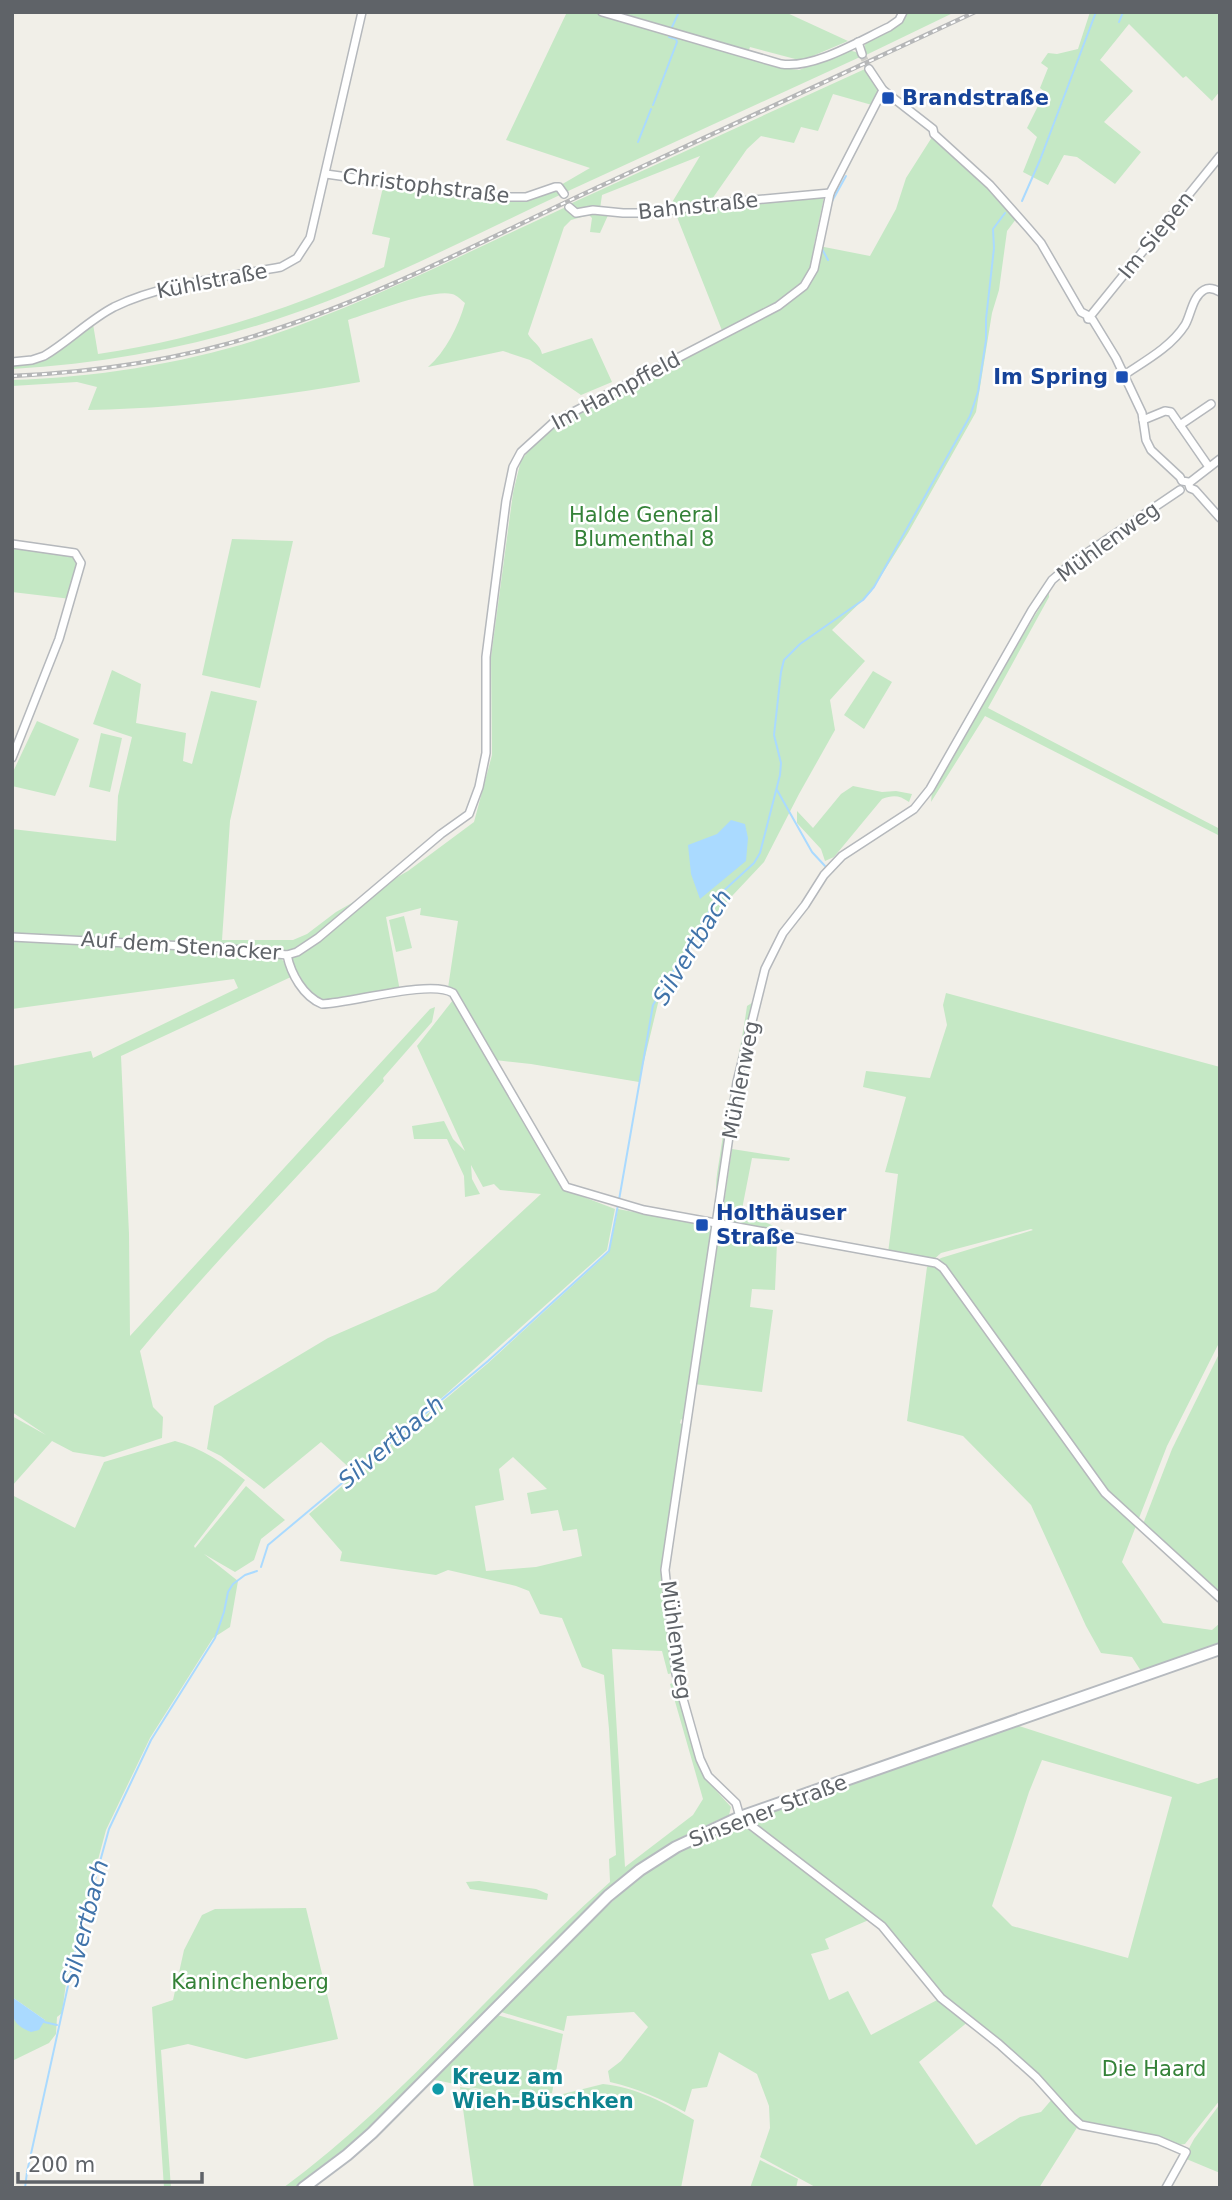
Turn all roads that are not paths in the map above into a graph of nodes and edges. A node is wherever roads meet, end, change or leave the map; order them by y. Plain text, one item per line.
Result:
1 (362, 12) edge
2 (602, 12) edge
3 (903, 12) edge
4 (858, 42) junction
5 (862, 54) tunnel mouth
6 (869, 69) tunnel mouth
7 (883, 90) junction
8 (1220, 156) edge
9 (1212, 165) junction
10 (1219, 171) edge
11 (326, 174) junction
12 (830, 193) junction
13 (564, 194) dead end
14 (569, 206) dead end
15 (1220, 292) edge
16 (1090, 316) junction
17 (12, 362) edge
18 (1124, 375) junction
19 (1211, 404) dead end
20 (1143, 420) junction
21 (1180, 425) junction
22 (1220, 459) edge
23 (1209, 467) junction
24 (1185, 485) junction
25 (1220, 519) edge
26 (12, 544) edge
27 (12, 758) edge
28 (469, 814) joint
29 (12, 937) edge
30 (286, 954) junction
31 (717, 1225) junction
32 (1220, 1598) edge
33 (1220, 1648) edge
34 (740, 1817) junction
35 (303, 2188) edge
36 (1166, 2188) edge

1 - 11 street, Kühlstraße
2 - 4 street
3 - 4 street
4 - 5 street
6 - 7 street
7 - 12 street
7 - 16 street
8 - 9 street, Im Siepen
9 - 10 street
9 - 16 street, Im Siepen
11 - 13 street, Christophstraße
11 - 17 street, Kühlstraße
12 - 14 street, Bahnstraße
12 - 28 street, Im Hampffeld
15 - 18 street
16 - 18 street
18 - 20 street
19 - 21 street
20 - 21 street
20 - 24 street
21 - 23 street
22 - 23 street, Mühlenweg
23 - 24 street, Mühlenweg
24 - 25 street
24 - 31 street, Mühlenweg
26 - 27 street
28 - 30 street, Auf dem Stenacker
29 - 30 street, Auf dem Stenacker
30 - 31 street
31 - 32 street
31 - 34 street, Mühlenweg
33 - 34 main road, Sinsener Straße
34 - 35 main road, Sinsener Straße
34 - 36 street, Mühlenweg

